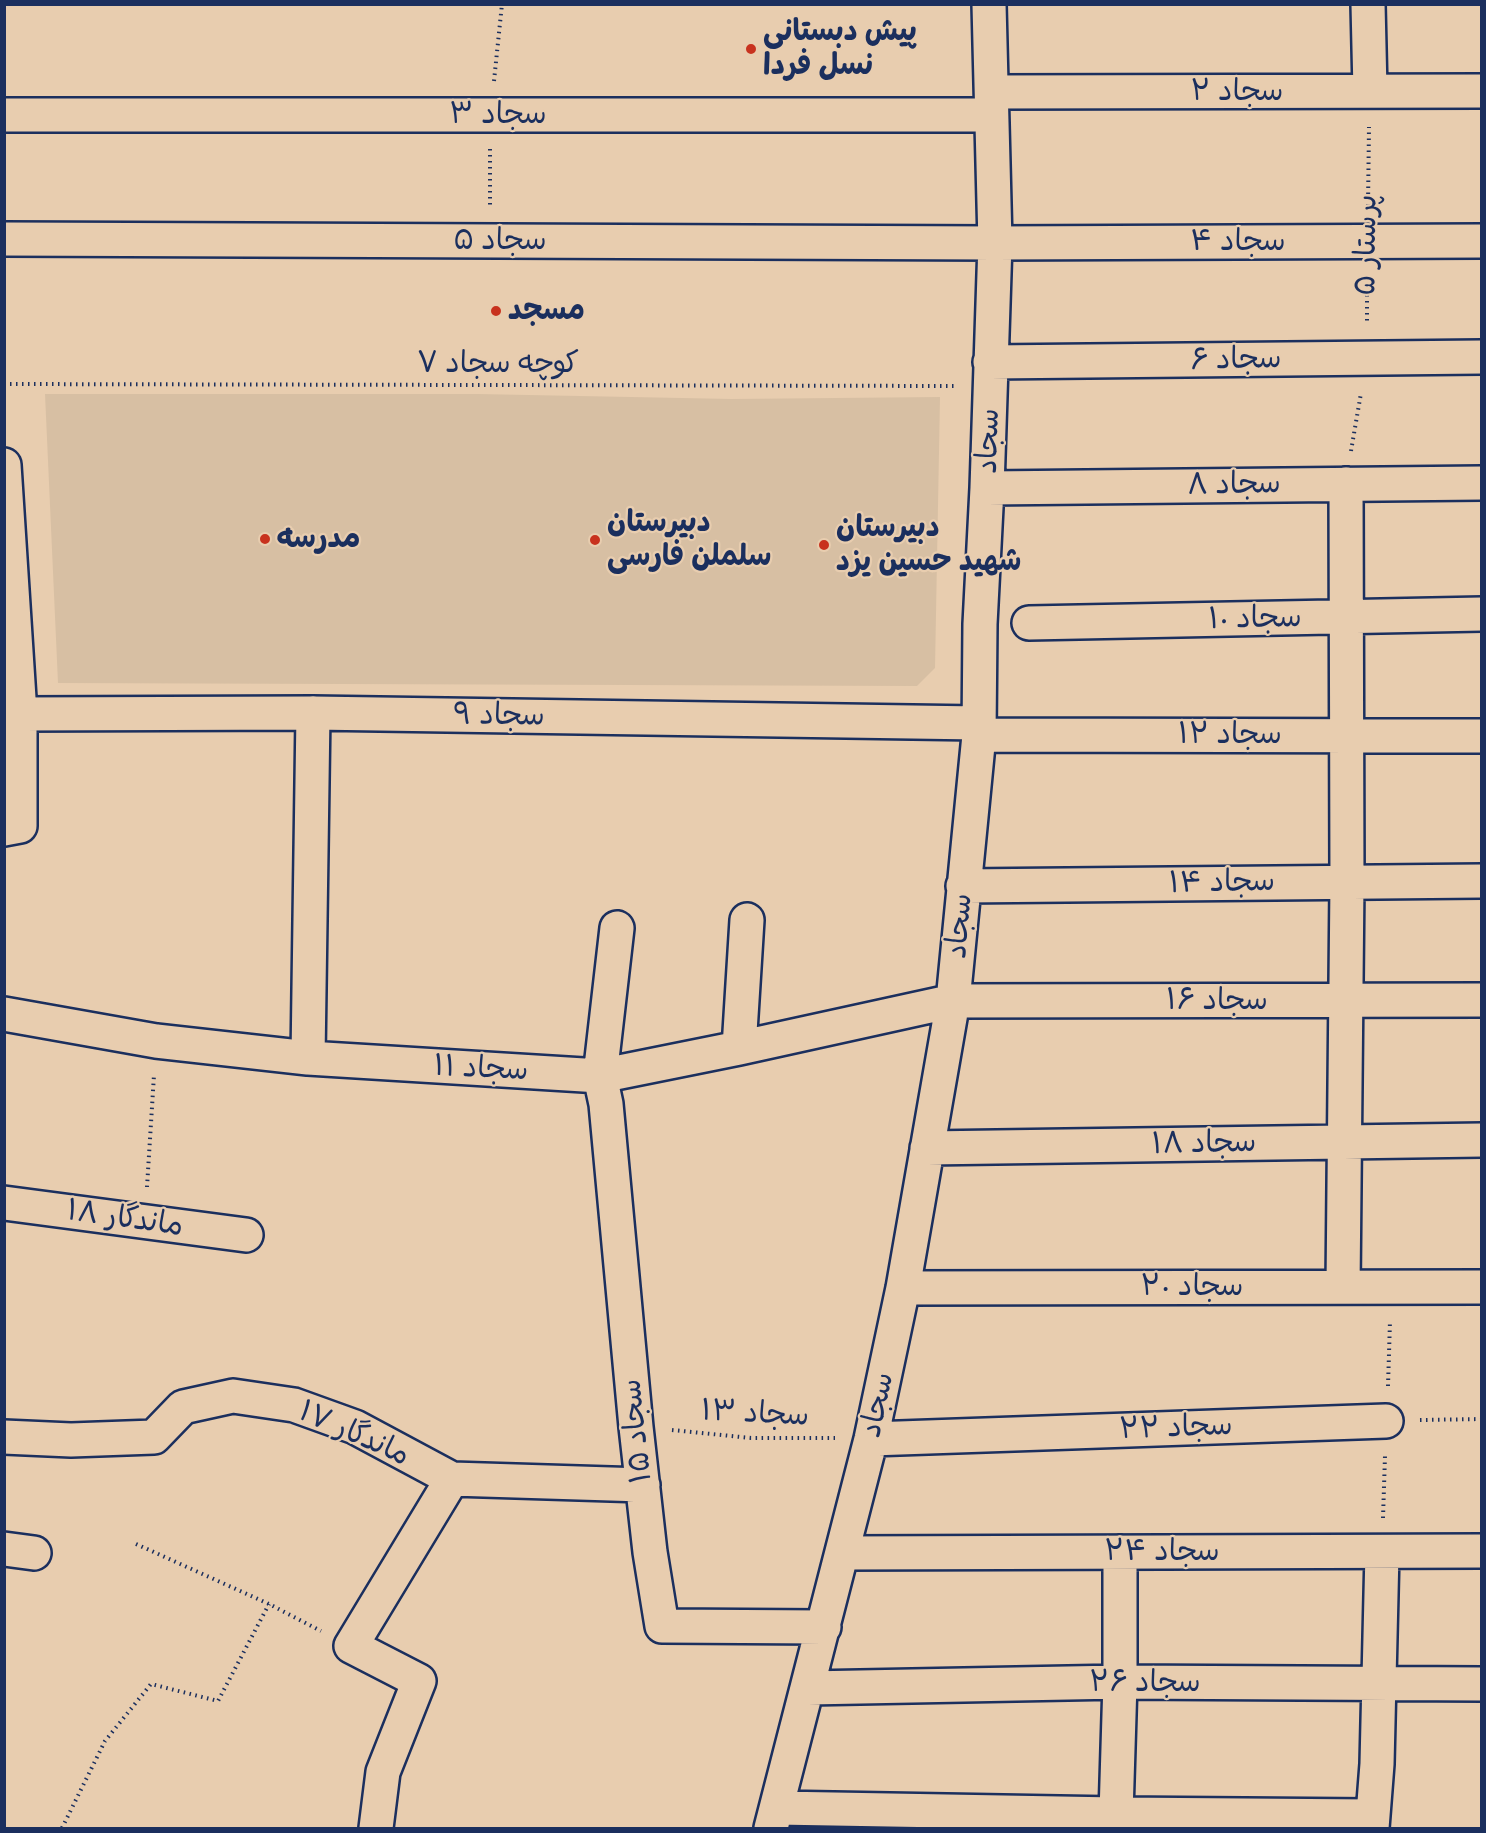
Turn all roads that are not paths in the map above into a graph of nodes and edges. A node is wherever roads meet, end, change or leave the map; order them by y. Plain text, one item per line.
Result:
1 (989, 4) edge
2 (1368, 4) edge
3 (1370, 91) junction
4 (1482, 91) edge
5 (992, 104) junction
6 (4, 116) edge
7 (4, 239) edge
8 (1482, 241) edge
9 (995, 243) junction
10 (1482, 357) edge
11 (991, 374) junction
12 (4, 465) edge
13 (1482, 483) edge
14 (1346, 484) junction
15 (987, 488) junction
16 (1482, 615) edge
17 (1345, 617) junction
18 (1029, 623) dead end
19 (313, 713) junction
20 (20, 714) junction
21 (978, 729) junction
22 (1347, 735) junction
23 (1482, 736) edge
24 (4, 829) edge
25 (1482, 881) edge
26 (1347, 882) junction
27 (963, 886) junction
28 (747, 920) dead end
29 (617, 928) dead end
30 (1482, 1000) edge
31 (953, 1001) junction
32 (1346, 1001) junction
33 (4, 1014) edge
34 (739, 1048) junction
35 (308, 1058) junction
36 (600, 1076) junction
37 (1482, 1140) edge
38 (1343, 1142) junction
39 (927, 1148) junction
40 (4, 1203) edge
41 (246, 1235) dead end
42 (1342, 1287) junction
43 (1482, 1287) edge
44 (903, 1288) junction
45 (1386, 1421) road end
46 (4, 1437) edge
47 (872, 1438) junction
48 (452, 1479) junction
49 (643, 1485) junction
50 (1482, 1551) edge
51 (1120, 1552) junction
52 (1382, 1552) junction
53 (843, 1553) junction
54 (824, 1627) junction
55 (1120, 1682) junction
56 (1379, 1683) junction
57 (1482, 1684) edge
58 (808, 1688) junction
59 (1116, 1814) junction
60 (774, 1818) edge
61 (1372, 1822) edge
62 (376, 1828) edge

1 - 5 street, سجاد
2 - 3 street
3 - 4 street, سجاد ۲
3 - 5 street, سجاد ۲
5 - 6 street, سجاد ۳
5 - 9 street, سجاد
7 - 9 street, سجاد ۵
8 - 9 street, سجاد ۴
9 - 11 street, سجاد
10 - 11 street, سجاد ۶
11 - 15 street, سجاد
12 - 20 street
13 - 14 street, سجاد ۸
14 - 15 street, سجاد ۸
14 - 17 street
15 - 21 street, سجاد
16 - 17 street, سجاد ۱۰
17 - 18 street, سجاد ۱۰
17 - 22 street
19 - 20 street, سجاد ۹
19 - 21 street, سجاد ۹
19 - 35 street
20 - 24 street
21 - 22 street, سجاد ۱۲
21 - 27 street, سجاد
22 - 23 street, سجاد ۱۲
22 - 26 street
25 - 26 street, سجاد ۱۴
26 - 27 street, سجاد ۱۴
26 - 32 street
27 - 31 street, سجاد
28 - 34 street
29 - 36 street, سجاد ۱۵
30 - 32 street, سجاد ۱۶
31 - 32 street, سجاد ۱۶
31 - 34 street, سجاد ۱۱
31 - 39 street, سجاد
32 - 38 street
33 - 35 street, سجاد ۱۱
34 - 36 street, سجاد ۱۱
35 - 36 street, سجاد ۱۱
36 - 49 street, سجاد ۱۵
37 - 38 street, سجاد ۱۸
38 - 39 street, سجاد ۱۸
38 - 42 street
39 - 44 street, سجاد
40 - 41 street, ماندگار ۱۸
42 - 43 street, سجاد ۲۰
42 - 44 street, سجاد ۲۰
44 - 47 street, سجاد
45 - 47 street, سجاد ۲۲
46 - 48 street, ماندگار ۱۷
47 - 53 street, سجاد
48 - 49 street, ماندگار ۱۷
48 - 62 street
49 - 54 street, سجاد ۱۵
50 - 52 street, سجاد ۲۴
51 - 52 street, سجاد ۲۴
51 - 53 street, سجاد ۲۴
51 - 55 street
52 - 56 street
53 - 54 street, سجاد
54 - 58 street, سجاد
55 - 56 street, سجاد ۲۶
55 - 58 street, سجاد ۲۶
55 - 59 street
56 - 57 street, سجاد ۲۶
56 - 61 street
58 - 60 street, سجاد
59 - 60 street
59 - 61 street

